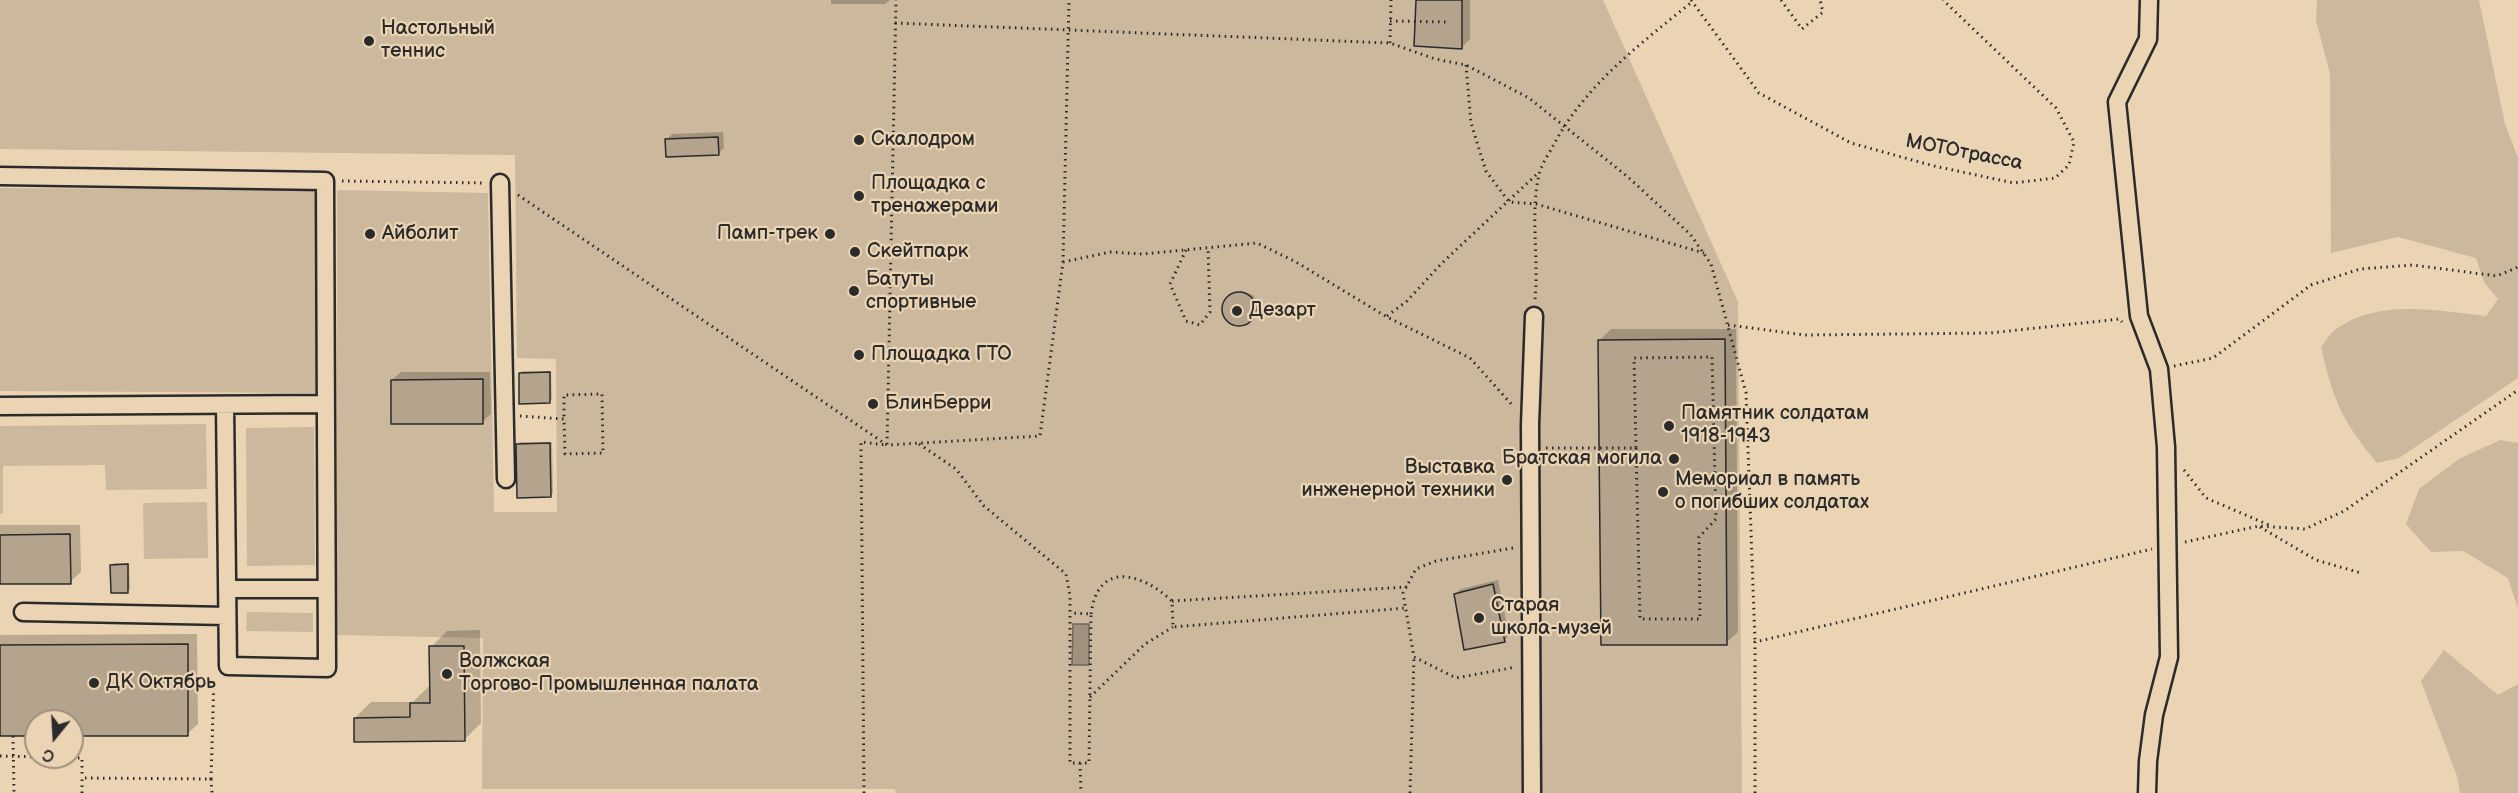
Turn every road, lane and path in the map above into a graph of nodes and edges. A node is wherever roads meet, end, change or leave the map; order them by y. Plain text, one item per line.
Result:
1 (896, 0) edge
2 (1069, 0) edge
3 (1391, 0) edge
4 (1781, 0) edge
5 (1820, 0) edge
6 (1942, 0) edge
7 (2150, 0) edge
8 (1692, 1) edge
9 (1390, 21) junction
10 (1447, 22) dead end
11 (895, 23) junction
12 (1069, 30) junction
13 (1390, 43) junction
14 (1466, 65) junction
15 (1564, 125) junction
16 (1539, 173) junction
17 (0, 177) edge
18 (325, 181) junction
19 (500, 183) junction
20 (1509, 202) junction
21 (1536, 204) junction
22 (1208, 248) junction
23 (1186, 250) junction
24 (1704, 253) junction
25 (1063, 262) junction
26 (2518, 267) edge
27 (1387, 316) junction
28 (1534, 316) joint
29 (1728, 325) junction
30 (2126, 327) dead end
31 (2159, 369) junction
32 (2518, 390) edge
33 (2518, 395) edge
34 (2509, 396) junction
35 (326, 404) junction
36 (225, 405) junction
37 (0, 406) edge
38 (504, 415) junction
39 (564, 419) junction
40 (1530, 425) junction
41 (917, 443) junction
42 (887, 445) junction
43 (2166, 447) junction
44 (1532, 448) junction
45 (1636, 448) junction
46 (506, 479) dead end
47 (2259, 526) junction
48 (2273, 527) junction
49 (1533, 544) junction
50 (2166, 546) junction
51 (2361, 573) dead end
52 (1407, 587) junction
53 (227, 589) junction
54 (326, 590) junction
55 (1172, 601) junction
56 (1406, 608) junction
57 (23, 612) dead end
58 (1070, 613) junction
59 (1091, 614) junction
60 (227, 616) junction
61 (1173, 627) junction
62 (1755, 642) junction
63 (1414, 657) junction
64 (1530, 664) junction
65 (214, 676) dead end
66 (1090, 697) junction
67 (13, 736) dead end
68 (0, 756) edge
69 (13, 757) junction
70 (1080, 763) junction
71 (81, 778) junction
72 (211, 779) junction
73 (14, 793) edge
74 (82, 793) edge
75 (212, 793) edge
76 (864, 793) edge
77 (1081, 793) edge
78 (1410, 793) edge
79 (1532, 793) edge
80 (1755, 793) edge
81 (2148, 793) edge

1 - 11 path
2 - 12 path
3 - 9 path
4 - 5 path
6 - 8 path, МОТОтрасса
7 - 31 street
8 - 15 path
9 - 10 path
9 - 13 path
11 - 12 path
11 - 42 path
12 - 13 path
12 - 25 path
13 - 14 path
14 - 15 path
14 - 20 path
15 - 16 path
15 - 24 path
16 - 20 path
16 - 21 path
17 - 18 street
18 - 19 path
18 - 35 street
19 - 38 street
19 - 42 path
20 - 21 path
20 - 27 path
21 - 24 path
21 - 28 path
22 - 23 path
22 - 23 path
22 - 27 path
23 - 25 path
24 - 29 path
25 - 41 path
26 - 31 path
27 - 40 path
28 - 40 street
29 - 30 path
29 - 62 path
31 - 43 street
32 - 34 path
33 - 34 path
34 - 48 path
35 - 36 street
35 - 54 street
36 - 37 street
36 - 53 street
38 - 39 path
38 - 46 street
39 - 39 path
40 - 44 street
41 - 42 path
41 - 58 path
42 - 76 path
43 - 48 path
43 - 50 street
44 - 45 path
44 - 49 street
45 - 45 path
47 - 48 path
47 - 50 path
47 - 51 path
49 - 52 path
49 - 64 street
50 - 62 path
50 - 81 street
52 - 55 path
52 - 56 path
53 - 54 street
53 - 60 street
54 - 60 street
55 - 59 path
55 - 61 path
56 - 61 path
56 - 63 path
57 - 60 street
58 - 59 path
58 - 70 path
59 - 66 path
61 - 66 path
62 - 80 path
63 - 64 path
63 - 78 path
64 - 79 street
65 - 72 path
66 - 70 path
67 - 69 path
68 - 69 path
69 - 71 path
69 - 73 path
70 - 77 path
71 - 72 path
71 - 74 path
72 - 75 path

